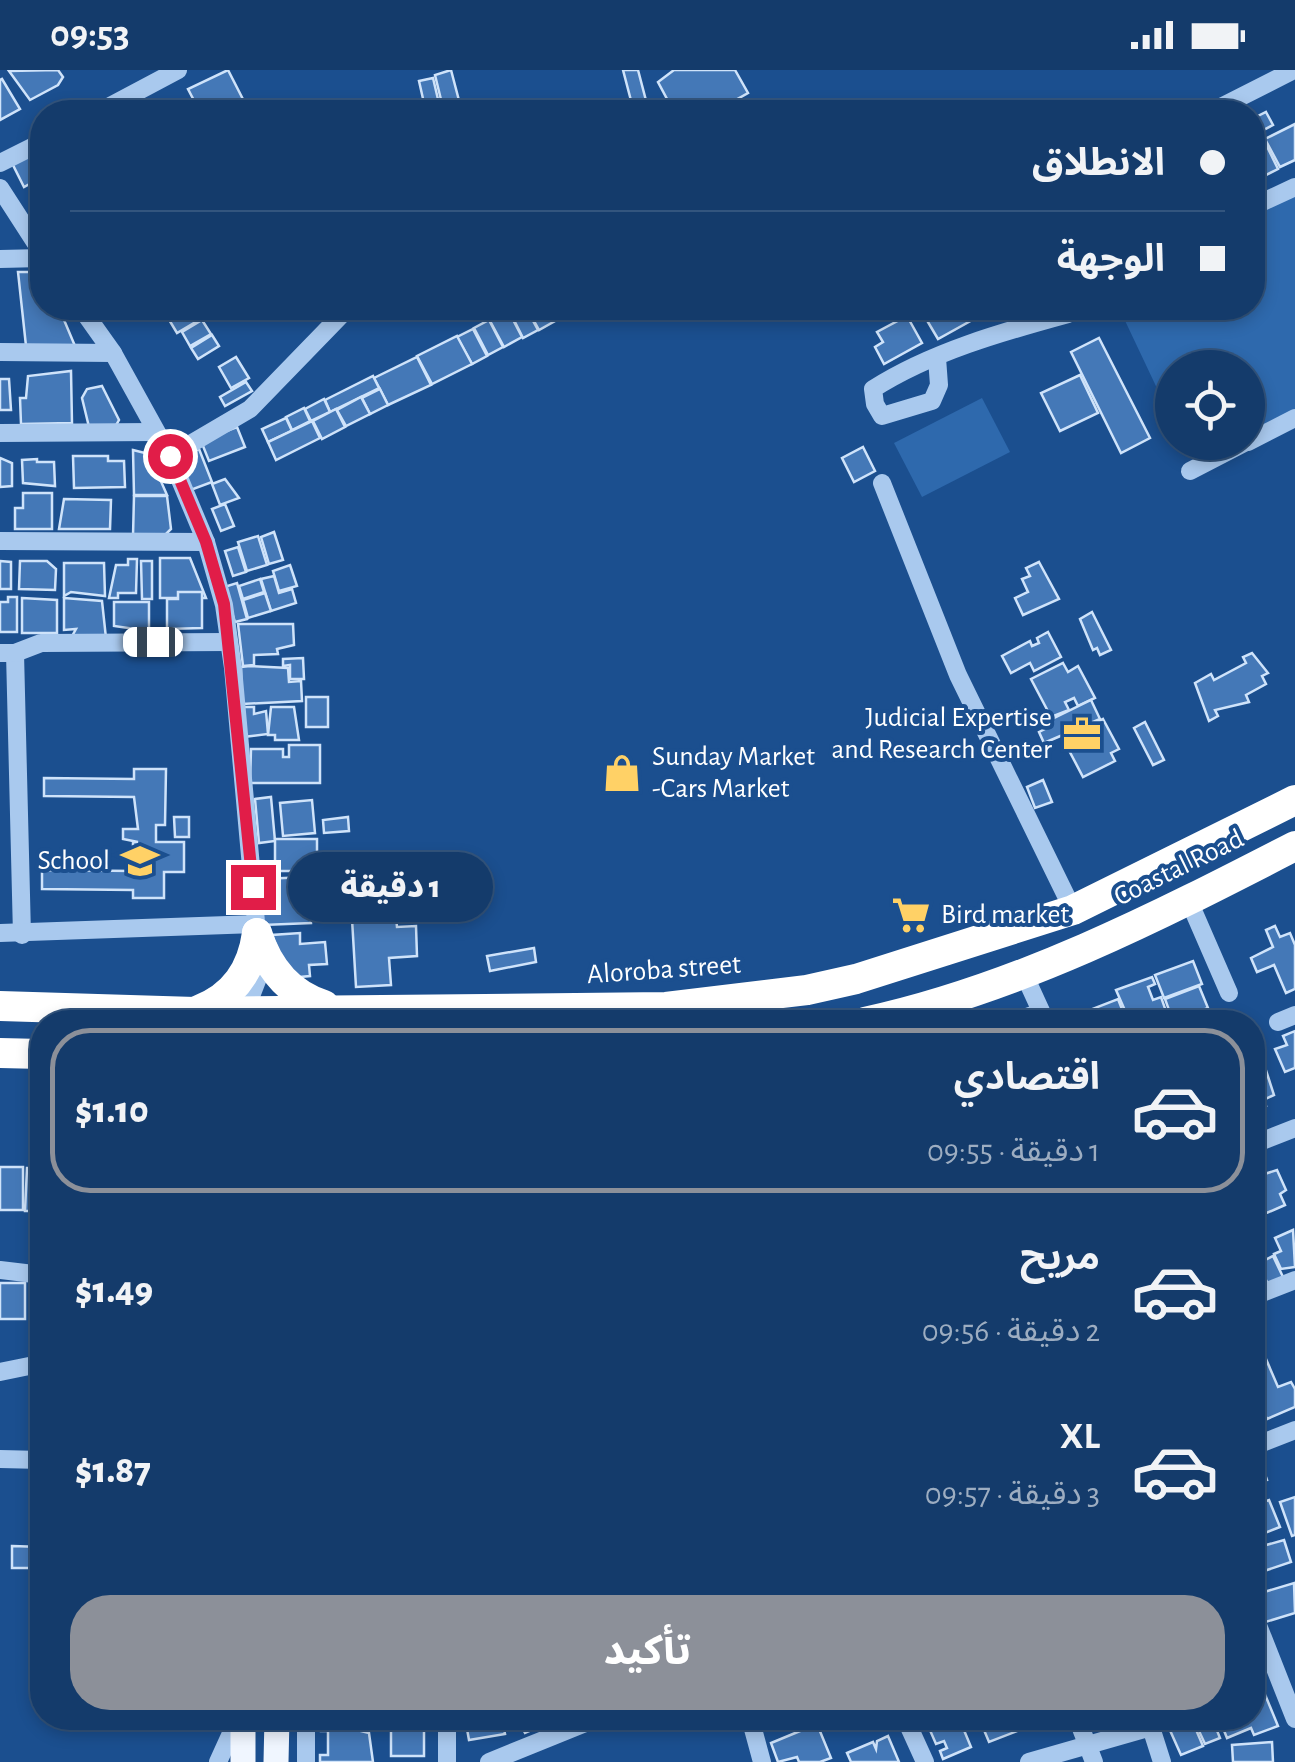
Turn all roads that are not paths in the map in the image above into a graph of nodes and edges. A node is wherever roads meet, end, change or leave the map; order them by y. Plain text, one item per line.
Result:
1 (178, 70) edge
2 (1294, 70) edge
3 (122, 100) edge
4 (1234, 100) edge
5 (30, 148) edge
6 (0, 163) edge
7 (1295, 187) edge
8 (0, 188) edge
9 (1265, 201) edge
10 (30, 237) edge
11 (30, 257) edge
12 (0, 258) edge
13 (90, 320) edge
14 (336, 320) edge
15 (1045, 320) edge
16 (0, 352) edge
17 (114, 353) junction
18 (937, 358) dead end
19 (1295, 418) edge
20 (154, 432) junction
21 (0, 433) edge
22 (1265, 433) edge
23 (170, 456) junction
24 (1212, 460) edge
25 (1190, 471) dead end
26 (882, 483) dead end
27 (0, 542) edge
28 (206, 542) junction
29 (228, 642) junction
30 (7, 653) edge
31 (1295, 800) edge
32 (1295, 846) edge
33 (1189, 900) junction
34 (1073, 910) junction
35 (256, 928) junction
36 (0, 934) edge
37 (22, 935) junction
38 (1024, 974) junction
39 (1229, 993) dead end
40 (0, 997) edge
41 (0, 1006) edge
42 (331, 1008) junction
43 (130, 1010) edge
44 (199, 1010) edge
45 (260, 1010) edge
46 (313, 1010) edge
47 (421, 1010) edge
48 (725, 1010) edge
49 (905, 1010) edge
50 (1041, 1010) edge
51 (0, 1053) edge
52 (30, 1054) edge
53 (1295, 1128) edge
54 (1265, 1140) edge
55 (0, 1270) edge
56 (30, 1274) edge
57 (1295, 1280) edge
58 (1265, 1293) edge
59 (30, 1366) edge
60 (0, 1372) edge
61 (1295, 1430) edge
62 (1265, 1442) edge
63 (0, 1458) edge
64 (30, 1459) edge
65 (1265, 1643) edge
66 (1295, 1719) edge
67 (235, 1730) edge
68 (241, 1730) edge
69 (276, 1730) edge
70 (306, 1730) edge
71 (447, 1730) edge
72 (568, 1730) edge
73 (753, 1730) edge
74 (910, 1730) edge
75 (1082, 1730) edge
76 (1136, 1730) edge
77 (1152, 1730) edge
78 (1092, 1755) edge
79 (218, 1762) edge
80 (242, 1762) edge
81 (276, 1762) edge
82 (306, 1762) edge
83 (447, 1762) edge
84 (489, 1762) edge
85 (762, 1762) edge
86 (925, 1762) edge
87 (1029, 1762) edge
88 (1162, 1762) edge

1 - 3 street
2 - 4 street
5 - 6 street
7 - 9 street
8 - 10 street
11 - 12 street
13 - 17 street
14 - 23 street
15 - 18 street
16 - 17 street
17 - 20 street
19 - 22 street
20 - 21 street
20 - 23 street
23 - 28 street
24 - 25 street
26 - 34 street
27 - 28 street
28 - 29 street
29 - 30 street
29 - 35 street
30 - 37 street
31 - 34 highway, Aloroba street
32 - 33 highway, Coastal Road
33 - 38 highway, Coastal Road
33 - 39 street
34 - 48 highway, Aloroba street
35 - 37 street
35 - 42 highway
35 - 44 highway
35 - 45 street
36 - 37 street
38 - 49 highway, Coastal Road
38 - 50 street
40 - 41 street
41 - 43 highway, Aloroba street
42 - 46 highway, Aloroba street
42 - 47 highway, Aloroba street
51 - 52 highway
53 - 54 street
55 - 56 street
57 - 58 street
59 - 60 street
61 - 62 street
63 - 64 street
65 - 66 street
67 - 79 street
68 - 80 main road
69 - 81 main road
70 - 82 street
71 - 83 street
72 - 84 street
73 - 85 street
74 - 86 street
75 - 78 street
76 - 78 street
77 - 88 street
78 - 87 street

